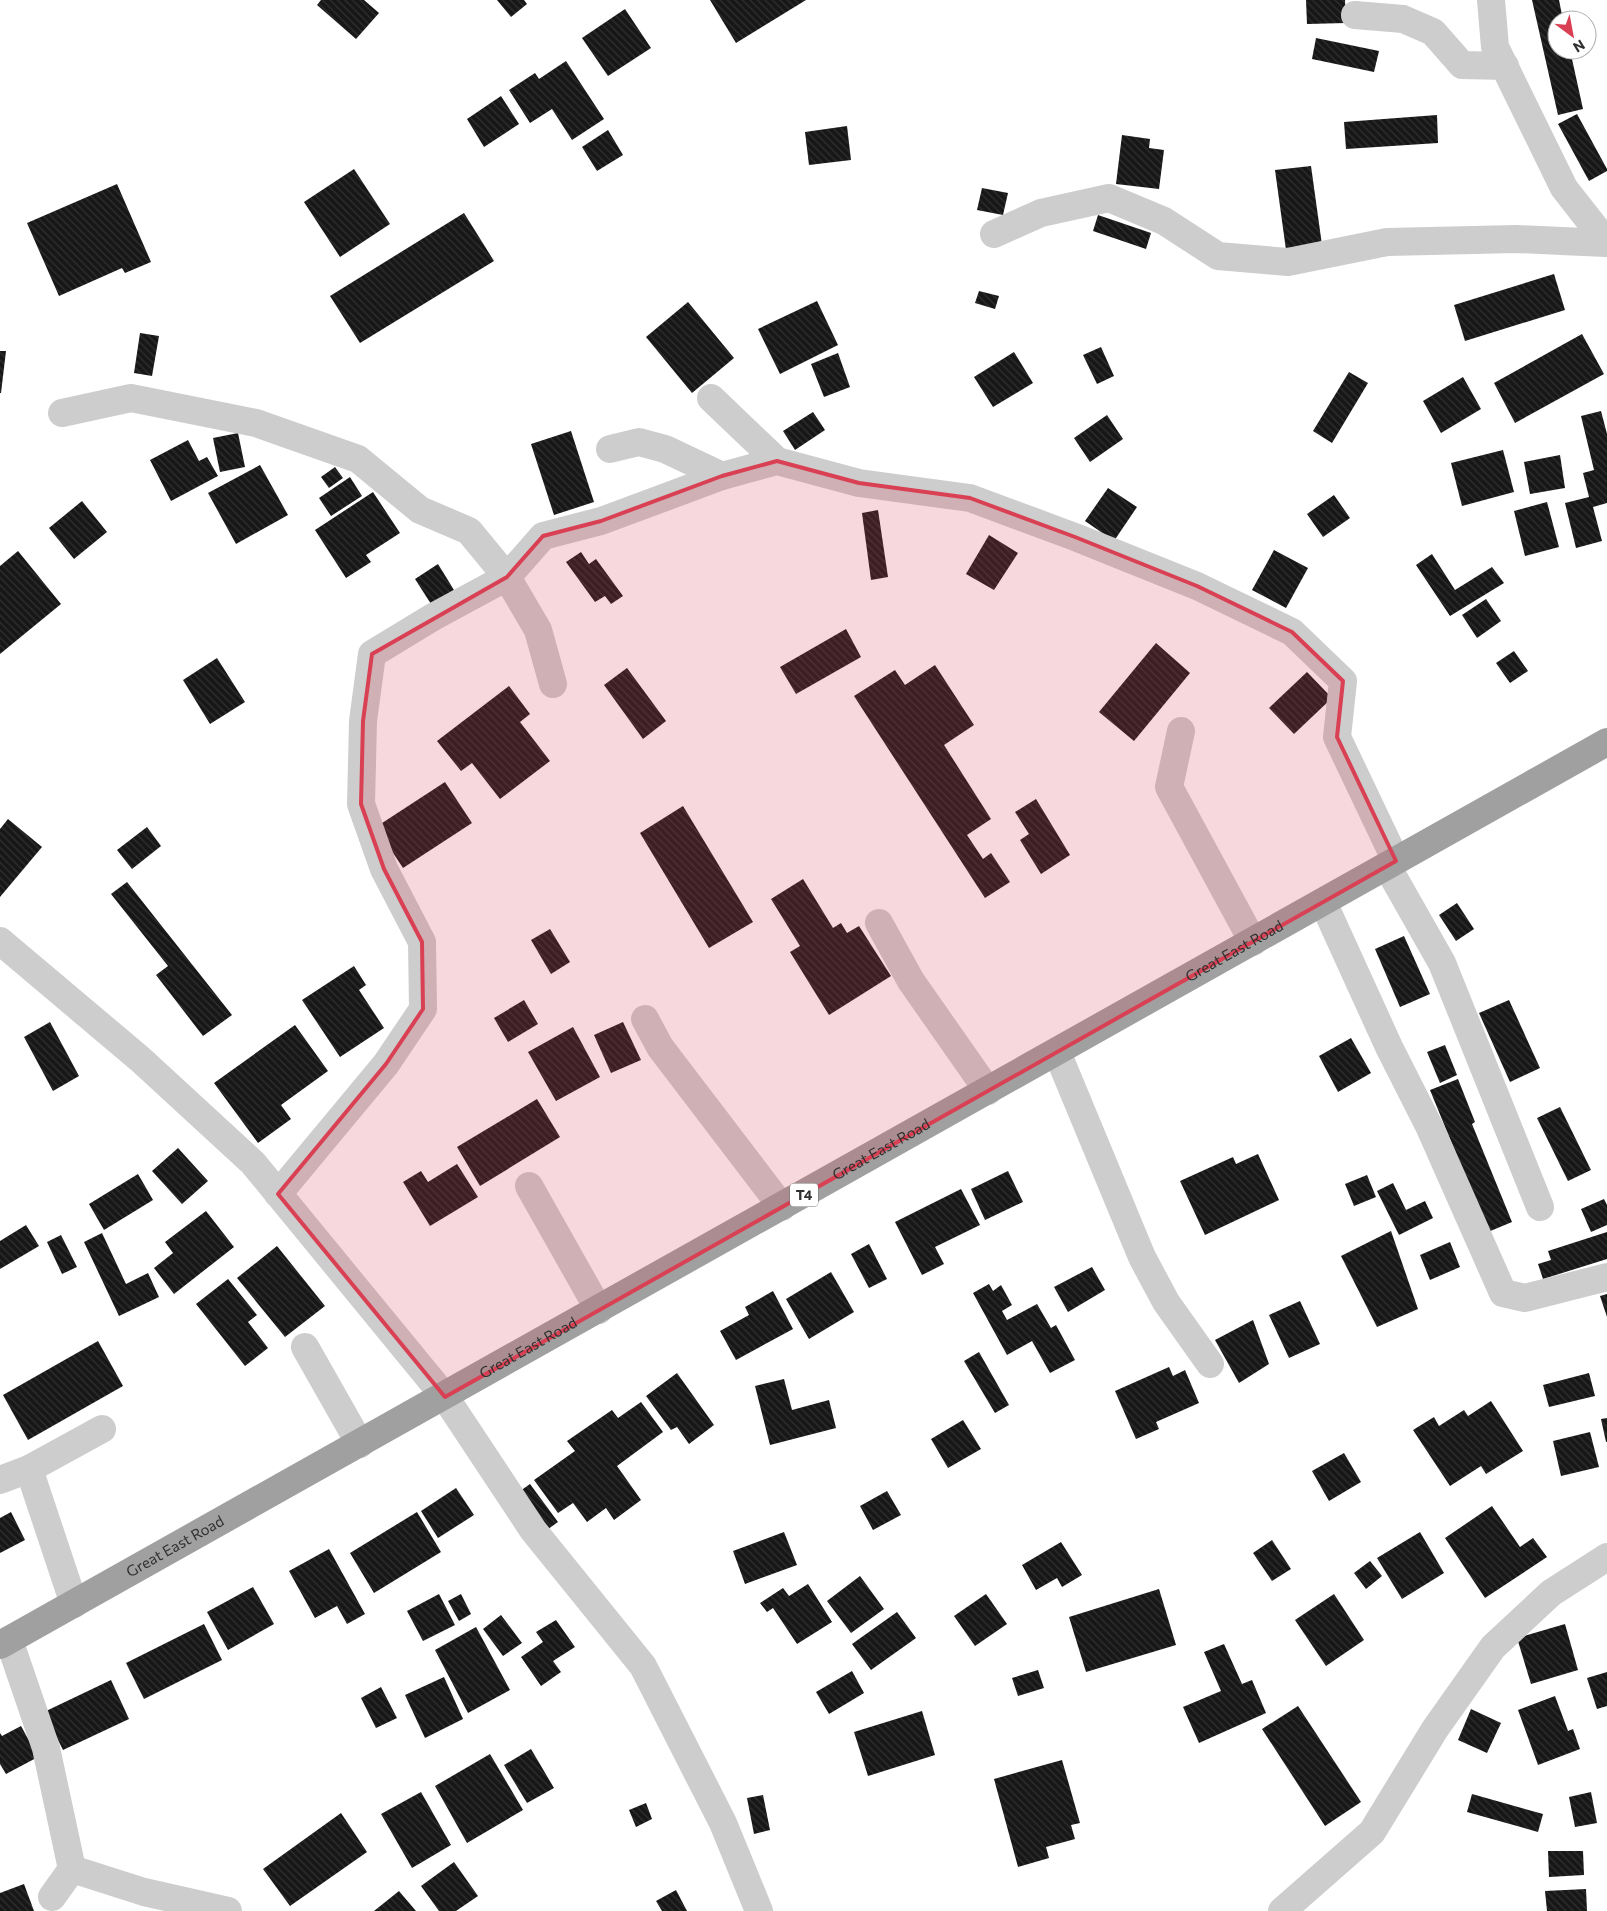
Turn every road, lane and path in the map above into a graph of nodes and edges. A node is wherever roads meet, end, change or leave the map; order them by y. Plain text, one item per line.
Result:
1 (1492, 0) edge
2 (1354, 15) dead end
3 (1505, 66) junction
4 (994, 234) dead end
5 (1607, 243) edge
6 (711, 398) dead end
7 (62, 414) dead end
8 (610, 449) dead end
9 (777, 461) junction
10 (722, 476) junction
11 (507, 577) junction
12 (553, 684) dead end
13 (1181, 731) dead end
14 (1607, 742) edge
15 (1391, 863) junction
16 (1323, 902) junction
17 (878, 923) dead end
18 (0, 941) edge
19 (1253, 942) junction
20 (645, 1019) dead end
21 (1057, 1052) junction
22 (988, 1091) junction
23 (529, 1186) dead end
24 (278, 1194) junction
25 (782, 1207) junction
26 (1540, 1207) dead end
27 (1607, 1277) edge
28 (600, 1310) junction
29 (305, 1347) dead end
30 (1210, 1364) dead end
31 (445, 1397) junction
32 (102, 1429) dead end
33 (360, 1444) junction
34 (29, 1469) junction
35 (0, 1480) edge
36 (1607, 1557) edge
37 (74, 1604) junction
38 (4, 1643) edge
39 (72, 1869) junction
40 (52, 1897) dead end
41 (228, 1911) edge
42 (759, 1911) edge
43 (1282, 1911) edge

1 - 3 street
2 - 3 street
3 - 5 street
4 - 5 street
6 - 9 street
7 - 11 street
8 - 10 street
9 - 10 street
9 - 15 street
10 - 11 street
11 - 12 street
11 - 24 street
13 - 19 street
14 - 15 highway, Great East Road / T4
15 - 16 highway, Great East Road / T4
15 - 26 street
16 - 19 highway, Great East Road / T4
16 - 27 street
17 - 22 street
18 - 24 street
19 - 21 highway, Great East Road / T4
20 - 25 street
21 - 22 highway, Great East Road / T4
21 - 30 street
22 - 25 highway, Great East Road / T4
23 - 28 street
24 - 31 street
25 - 28 highway, Great East Road / T4
28 - 31 highway, Great East Road / T4
29 - 33 street
31 - 33 highway, Great East Road / T4
31 - 42 street
32 - 34 street
33 - 37 highway, Great East Road / T4
34 - 35 street
34 - 37 street
36 - 43 street
37 - 38 highway, Great East Road / T4
38 - 39 street
39 - 40 street
39 - 41 street

